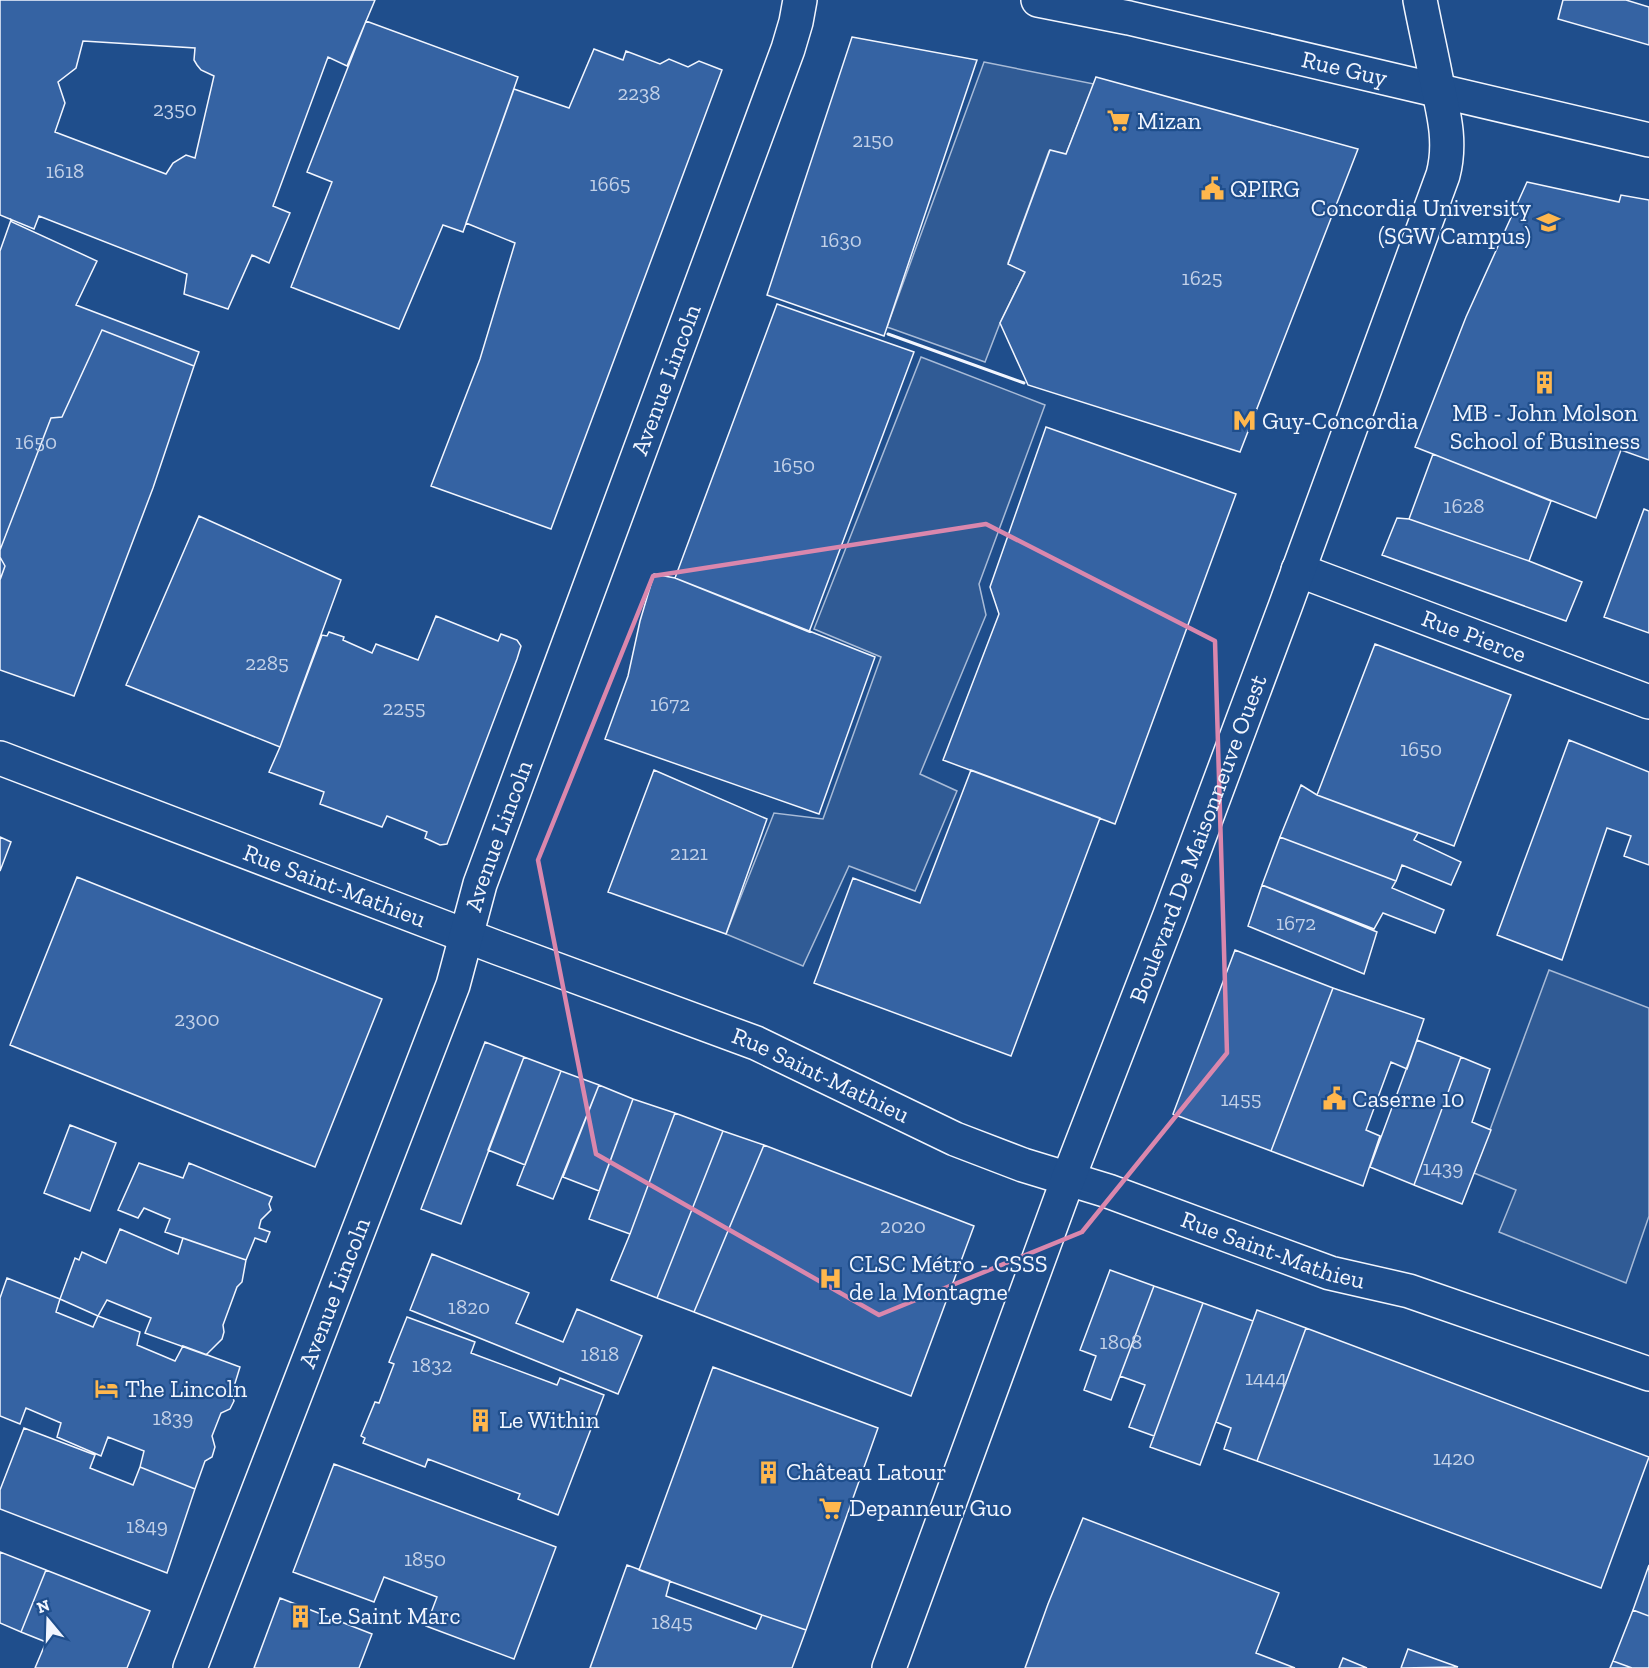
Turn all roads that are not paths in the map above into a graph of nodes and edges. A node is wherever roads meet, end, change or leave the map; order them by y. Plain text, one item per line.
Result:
1 (800, 0) edge
2 (1038, 0) edge
3 (1420, 0) edge
4 (1439, 91) junction
5 (1649, 140) edge
6 (1298, 570) junction
7 (1649, 702) edge
8 (0, 758) edge
9 (466, 936) junction
10 (1068, 1179) junction
11 (1649, 1374) edge
12 (190, 1668) edge
13 (889, 1668) edge

1 - 9 street, Avenue Lincoln
2 - 4 street, Rue Guy
3 - 4 street, Boulevard De Maisonneuve Ouest
4 - 5 street, Rue Guy
4 - 6 street, Boulevard De Maisonneuve Ouest
6 - 7 street, Rue Pierce
6 - 10 street, Boulevard De Maisonneuve Ouest
8 - 9 street, Rue Saint-Mathieu
9 - 10 street, Rue Saint-Mathieu
9 - 12 street, Avenue Lincoln
10 - 11 street, Rue Saint-Mathieu
10 - 13 street, Boulevard De Maisonneuve Ouest

